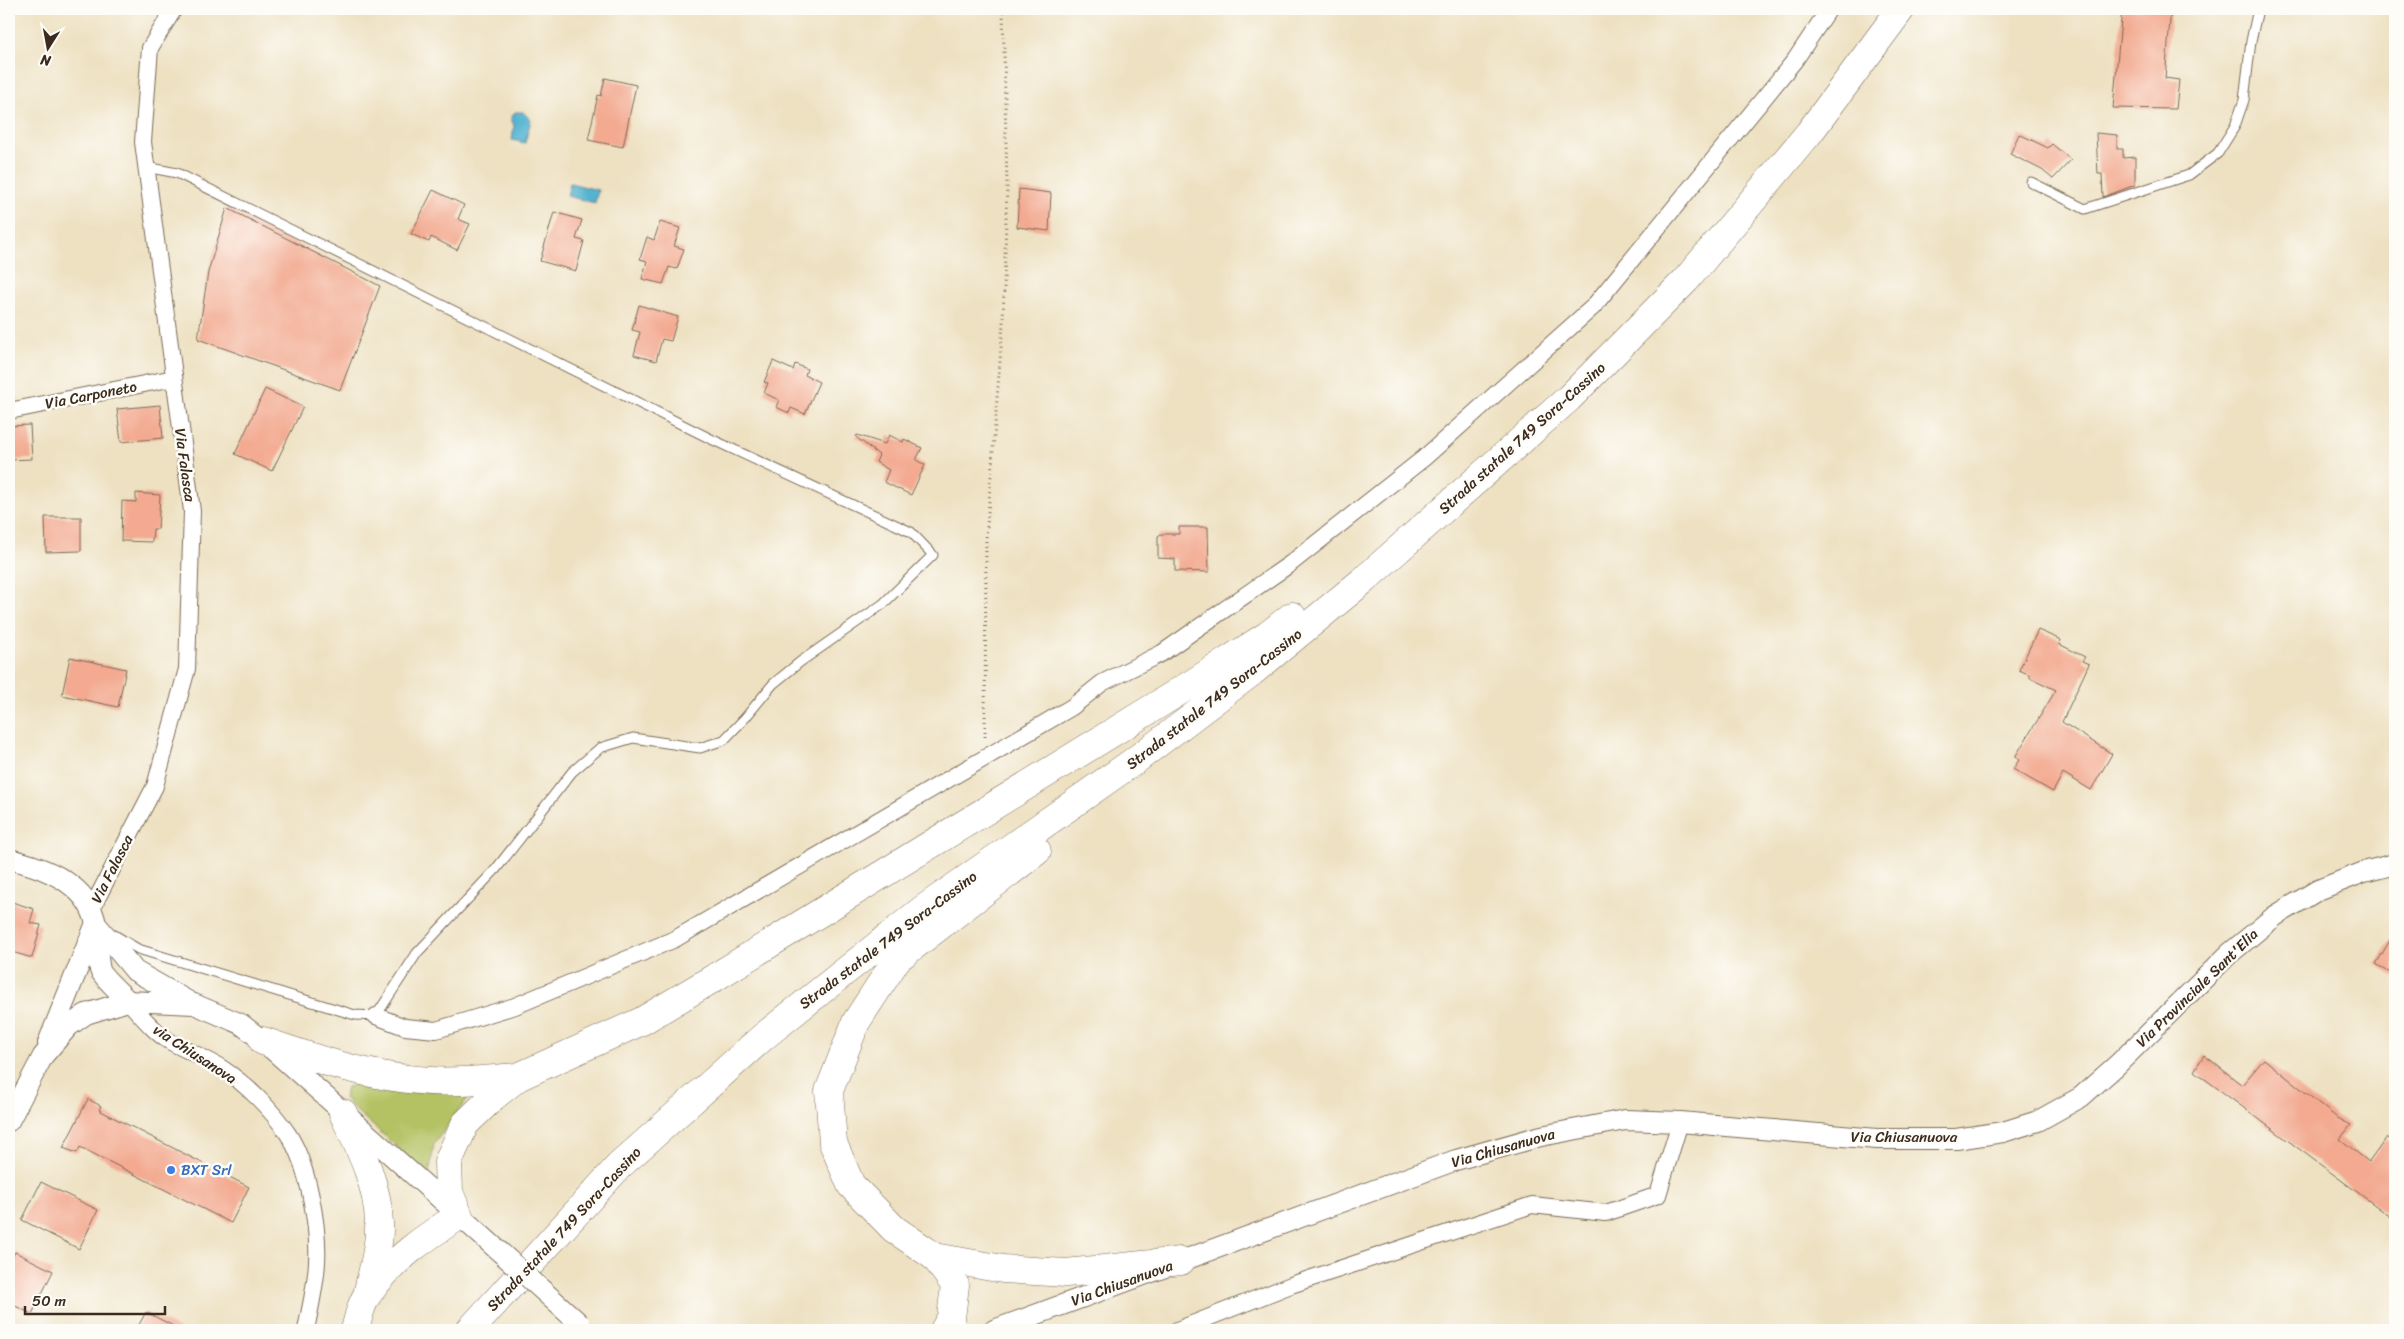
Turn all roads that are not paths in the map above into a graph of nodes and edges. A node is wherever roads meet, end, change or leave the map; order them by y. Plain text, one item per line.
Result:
1 (174, 9) edge
2 (1829, 9) edge
3 (1901, 9) edge
4 (2258, 9) edge
5 (146, 167) junction
6 (2031, 182) dead end
7 (174, 378) junction
8 (9, 411) edge
9 (1444, 509) junction
10 (1252, 672) junction
11 (9, 859) edge
12 (2395, 864) edge
13 (94, 917) junction
14 (128, 1001) junction
15 (194, 1004) junction
16 (376, 1016) junction
17 (263, 1041) junction
18 (43, 1056) junction
19 (518, 1077) junction
20 (343, 1113) junction
21 (9, 1121) edge
22 (2038, 1121) joint
23 (1680, 1122) junction
24 (459, 1216) junction
25 (935, 1256) junction
26 (1181, 1262) junction
27 (367, 1295) junction
28 (584, 1327) edge
29 (306, 1330) edge
30 (355, 1330) edge
31 (470, 1330) edge
32 (944, 1330) edge
33 (994, 1330) edge
34 (1178, 1330) edge

1 - 5 street, Via Falasca
2 - 16 street
3 - 9 highway, Strada statale 749 Sora-Cassino
4 - 6 lane
5 - 7 street, Via Falasca
5 - 16 lane
7 - 8 street, Via Carponeto
7 - 13 street, Via Falasca
9 - 10 highway, Strada statale 749 Sora-Cassino
9 - 19 highway
10 - 25 highway
10 - 31 highway, Strada statale 749 Sora-Cassino
11 - 13 street
12 - 22 street, Via Provinciale Sant'Elia
13 - 14 street
13 - 15 street
13 - 16 lane
13 - 18 street
14 - 15 street
14 - 18 street
14 - 29 street, via Chiusanova
15 - 17 street
17 - 19 highway
17 - 20 street
18 - 21 street
19 - 24 highway
20 - 24 street
20 - 27 highway
22 - 23 street, Via Chiusanuova
23 - 26 street, Via Chiusanuova
23 - 34 street
24 - 27 highway
24 - 28 street, bridge
25 - 26 highway
25 - 32 highway
26 - 33 street, Via Chiusanuova
27 - 30 highway

